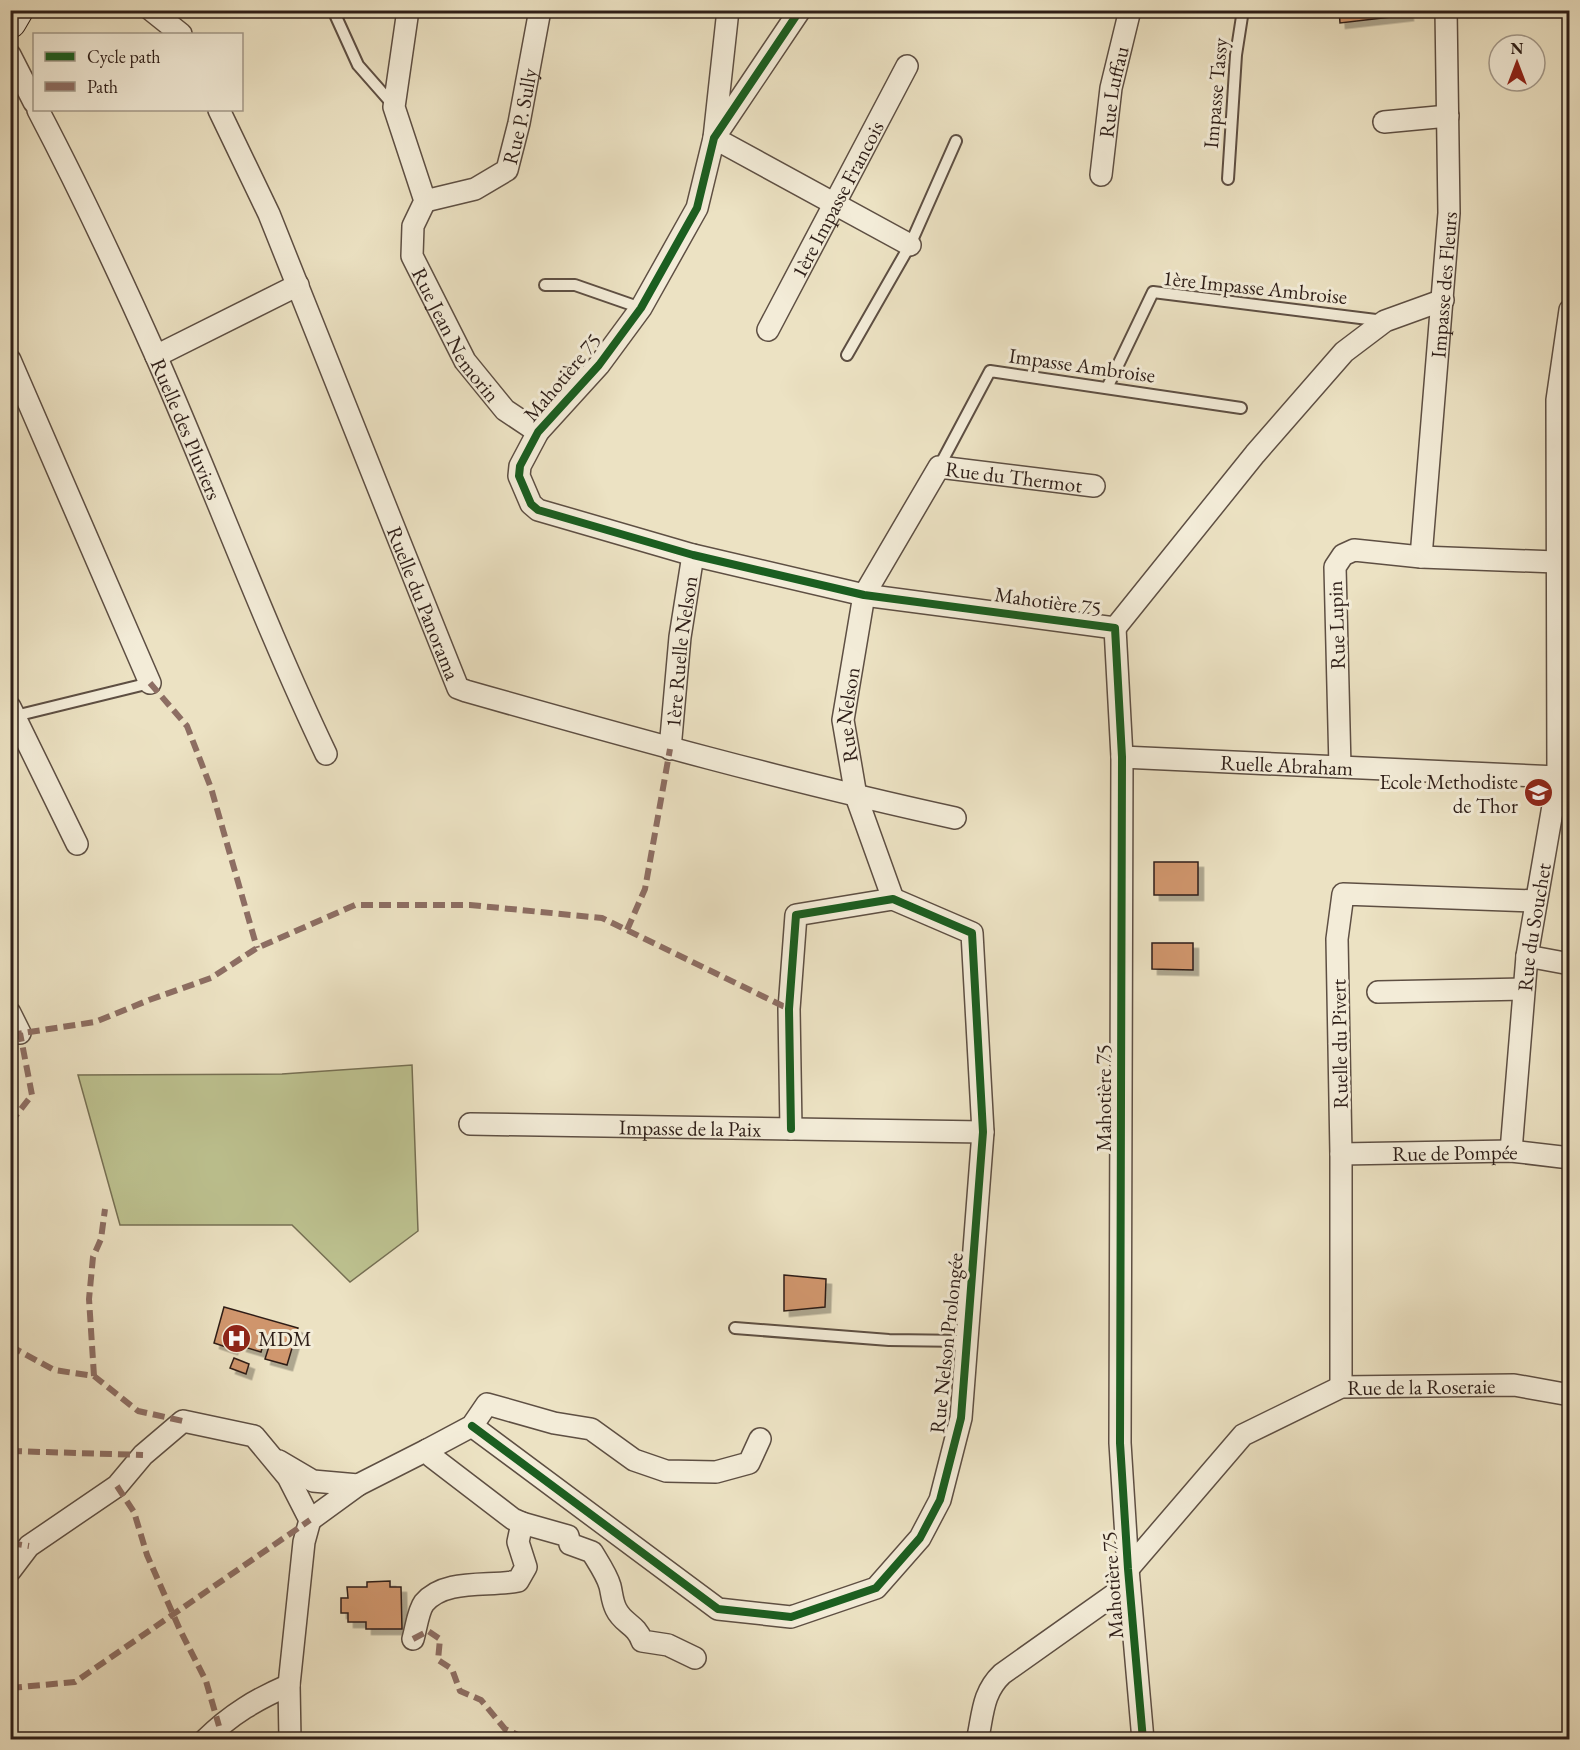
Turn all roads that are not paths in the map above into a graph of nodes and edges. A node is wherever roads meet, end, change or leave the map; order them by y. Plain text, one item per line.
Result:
1 (17, 10) edge
2 (151, 10) edge
3 (333, 10) edge
4 (540, 10) edge
5 (728, 10) edge
6 (800, 10) edge
7 (1130, 10) edge
8 (1243, 10) edge
9 (1446, 10) edge
10 (406, 12) edge
11 (10, 22) edge
12 (180, 33) edge
13 (10, 55) edge
14 (907, 66) dead end
15 (33, 100) edge
16 (394, 106) junction
17 (39, 111) edge
18 (219, 111) edge
19 (1448, 116) junction
20 (1384, 122) dead end
21 (714, 138) junction
22 (956, 141) dead end
23 (1101, 175) dead end
24 (1228, 179) dead end
25 (425, 201) junction
26 (834, 202) junction
27 (910, 245) junction
28 (298, 285) junction
29 (545, 285) dead end
30 (1443, 300) junction
31 (641, 308) junction
32 (1569, 310) edge
33 (1384, 321) junction
34 (768, 330) dead end
35 (847, 355) dead end
36 (156, 356) junction
37 (10, 360) edge
38 (1107, 388) junction
39 (1241, 408) dead end
40 (538, 432) junction
41 (939, 466) junction
42 (1094, 486) dead end
43 (693, 555) junction
44 (1421, 557) junction
45 (1556, 562) junction
46 (864, 595) junction
47 (1115, 628) junction
48 (150, 683) joint
49 (12, 714) edge
50 (670, 749) junction
51 (327, 754) dead end
52 (1122, 757) junction
53 (1340, 767) junction
54 (1558, 777) junction
55 (856, 796) junction
56 (954, 818) dead end
57 (76, 844) dead end
58 (893, 900) junction
59 (1536, 901) junction
60 (1527, 956) junction
61 (1569, 964) edge
62 (1524, 989) junction
63 (1378, 992) dead end
64 (10, 1013) edge
65 (20, 1033) dead end
66 (470, 1124) dead end
67 (791, 1129) junction
68 (983, 1132) junction
69 (1511, 1151) junction
70 (1341, 1154) junction
71 (1569, 1158) edge
72 (735, 1328) dead end
73 (967, 1341) junction
74 (1341, 1387) junction
75 (1569, 1395) edge
76 (472, 1426) junction
77 (760, 1439) dead end
78 (427, 1450) junction
79 (270, 1455) junction
80 (358, 1485) junction
81 (310, 1520) junction
82 (522, 1523) junction
83 (10, 1570) edge
84 (1129, 1577) junction
85 (413, 1639) dead end
86 (695, 1658) dead end
87 (290, 1685) junction
88 (978, 1737) dead end
89 (205, 1740) edge
90 (290, 1740) edge
91 (1143, 1740) edge

1 - 11 street
2 - 12 street
3 - 16 lane
4 - 25 street, Rue P. Sully
5 - 21 street
6 - 21 street, Mahotière 75
7 - 23 street, Rue Luffau
8 - 24 lane, Impasse Tassy
9 - 19 street, Impasse des Fleurs
10 - 16 street
13 - 15 street
14 - 26 street, 1ère Impasse Francois
16 - 25 street
17 - 36 street, Ruelle des Pluviers
18 - 28 street, Ruelle du Panorama
19 - 20 street
19 - 30 street, Impasse des Fleurs
21 - 26 street
21 - 31 street, Mahotière 75
22 - 27 lane
25 - 40 street, Rue Jean Nemorin
26 - 27 street
26 - 34 street, 1ère Impasse Francois
27 - 35 lane
28 - 36 street
28 - 50 street, Ruelle du Panorama
29 - 31 lane
30 - 33 street
30 - 44 street, Impasse des Fleurs
31 - 40 street, Mahotière 75
32 - 45 street, Rue du Souchet
33 - 38 lane, 1ère Impasse Ambroise
33 - 47 street
36 - 51 street, Ruelle des Pluviers
37 - 48 street
38 - 39 lane, Impasse Ambroise
38 - 41 lane, Impasse Ambroise
40 - 43 street, Mahotière 75
41 - 42 street, Rue du Thermot
41 - 46 street, Rue du Thermot
43 - 46 street, Mahotière 75
43 - 50 street, 1ère Ruelle Nelson
44 - 45 street, Rue Lupin
44 - 53 street, Rue Lupin
45 - 54 street, Rue du Souchet
46 - 47 street, Mahotière 75
46 - 55 street, Rue Nelson
47 - 52 street, Mahotière 75
48 - 49 lane
49 - 57 street
50 - 55 street, Ruelle du Panorama
52 - 53 street, Ruelle Abraham
52 - 84 street, Mahotière 75
53 - 54 street, Ruelle Abraham
54 - 59 street, Rue du Souchet
55 - 56 street, Ruelle du Panorama
55 - 58 street, Rue Nelson
58 - 67 street
58 - 68 street, Rue Nelson Prolongée
59 - 60 street, Rue du Souchet
59 - 70 street, Ruelle du Pivert
60 - 61 street
60 - 62 street, Rue du Souchet
62 - 63 street
62 - 69 street, Rue du Souchet
64 - 65 street
66 - 67 street, Impasse de la Paix
67 - 68 street, Impasse de la Paix
68 - 73 street, Rue Nelson Prolongée
69 - 70 street, Rue de Pompée
69 - 71 street, Rue de Pompée
70 - 74 street, Ruelle du Pivert
72 - 73 lane
73 - 76 street, Rue Nelson Prolongée
74 - 75 street, Rue de la Roseraie
74 - 84 street, Rue de la Roseraie
76 - 77 street
76 - 78 street
78 - 80 street
78 - 82 street
79 - 80 street
79 - 81 street
79 - 83 street
80 - 81 street
81 - 87 street
82 - 85 street
82 - 86 street
84 - 88 street, Rue de la Roseraie
84 - 91 street, Mahotière 75
87 - 89 street
87 - 90 street

